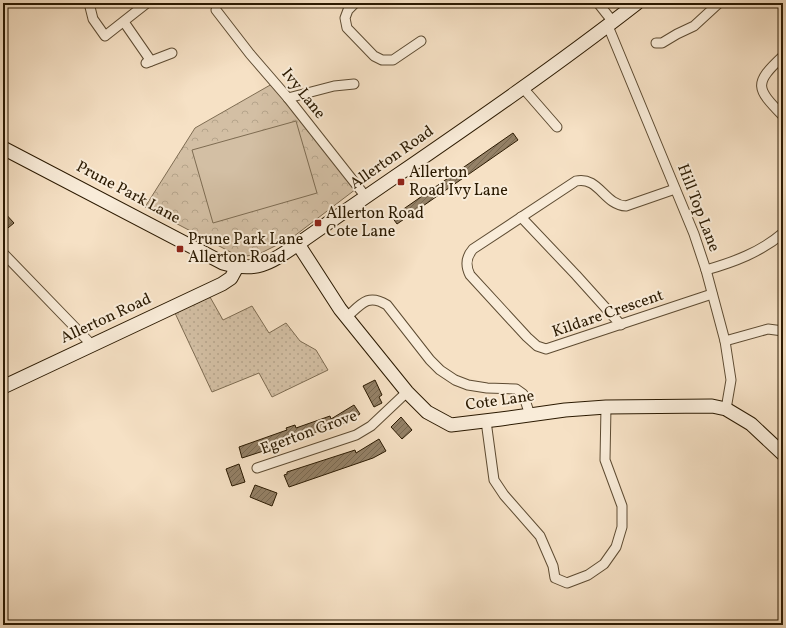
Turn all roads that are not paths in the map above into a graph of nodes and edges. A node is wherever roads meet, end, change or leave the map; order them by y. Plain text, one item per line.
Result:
1 (89, 3) edge
2 (147, 3) edge
3 (355, 3) edge
4 (598, 3) edge
5 (637, 3) edge
6 (719, 3) edge
7 (216, 10) dead end
8 (124, 22) junction
9 (611, 24) junction
10 (421, 41) dead end
11 (656, 43) dead end
12 (172, 53) dead end
13 (783, 56) edge
14 (354, 84) dead end
15 (523, 88) junction
16 (288, 98) junction
17 (783, 116) edge
18 (557, 128) dead end
19 (3, 148) edge
20 (675, 189) junction
21 (366, 197) junction
22 (521, 218) junction
23 (783, 233) edge
24 (298, 244) junction
25 (3, 253) edge
26 (237, 267) junction
27 (706, 270) junction
28 (712, 294) junction
29 (347, 317) junction
30 (621, 325) junction
31 (783, 331) edge
32 (725, 341) junction
33 (92, 345) junction
34 (3, 387) edge
35 (407, 392) junction
36 (606, 407) junction
37 (726, 409) junction
38 (530, 415) junction
39 (486, 421) junction
40 (781, 452) edge
41 (257, 468) dead end

1 - 8 street
2 - 8 street
3 - 10 street
4 - 9 street, Hill Top Lane
5 - 9 street, Allerton Road
6 - 11 street
7 - 16 street, Ivy Lane
8 - 12 street
9 - 15 street, Allerton Road
9 - 20 street, Hill Top Lane
13 - 17 street
14 - 16 street
15 - 18 street
15 - 21 street, Allerton Road
16 - 21 street, Ivy Lane
19 - 26 street, Prune Park Lane
20 - 22 street, Kildare Crescent
20 - 27 street, Hill Top Lane
21 - 24 street, Allerton Road
22 - 30 street
22 - 30 street, Kildare Crescent
23 - 27 street
24 - 26 street, Allerton Road
24 - 29 street, Cote Lane
25 - 33 street
26 - 33 street, Allerton Road
27 - 28 street, Hill Top Lane
28 - 30 street, Kildare Crescent
28 - 32 street, Hill Top Lane
29 - 35 street, Cote Lane
29 - 38 street
31 - 32 street
32 - 37 street, Hill Top Lane
33 - 34 street, Allerton Road
35 - 39 street, Cote Lane
35 - 41 street, Egerton Grove
36 - 37 street, Cote Lane
36 - 38 street, Cote Lane
36 - 39 street
37 - 40 street, Cote Lane
38 - 39 street, Cote Lane

